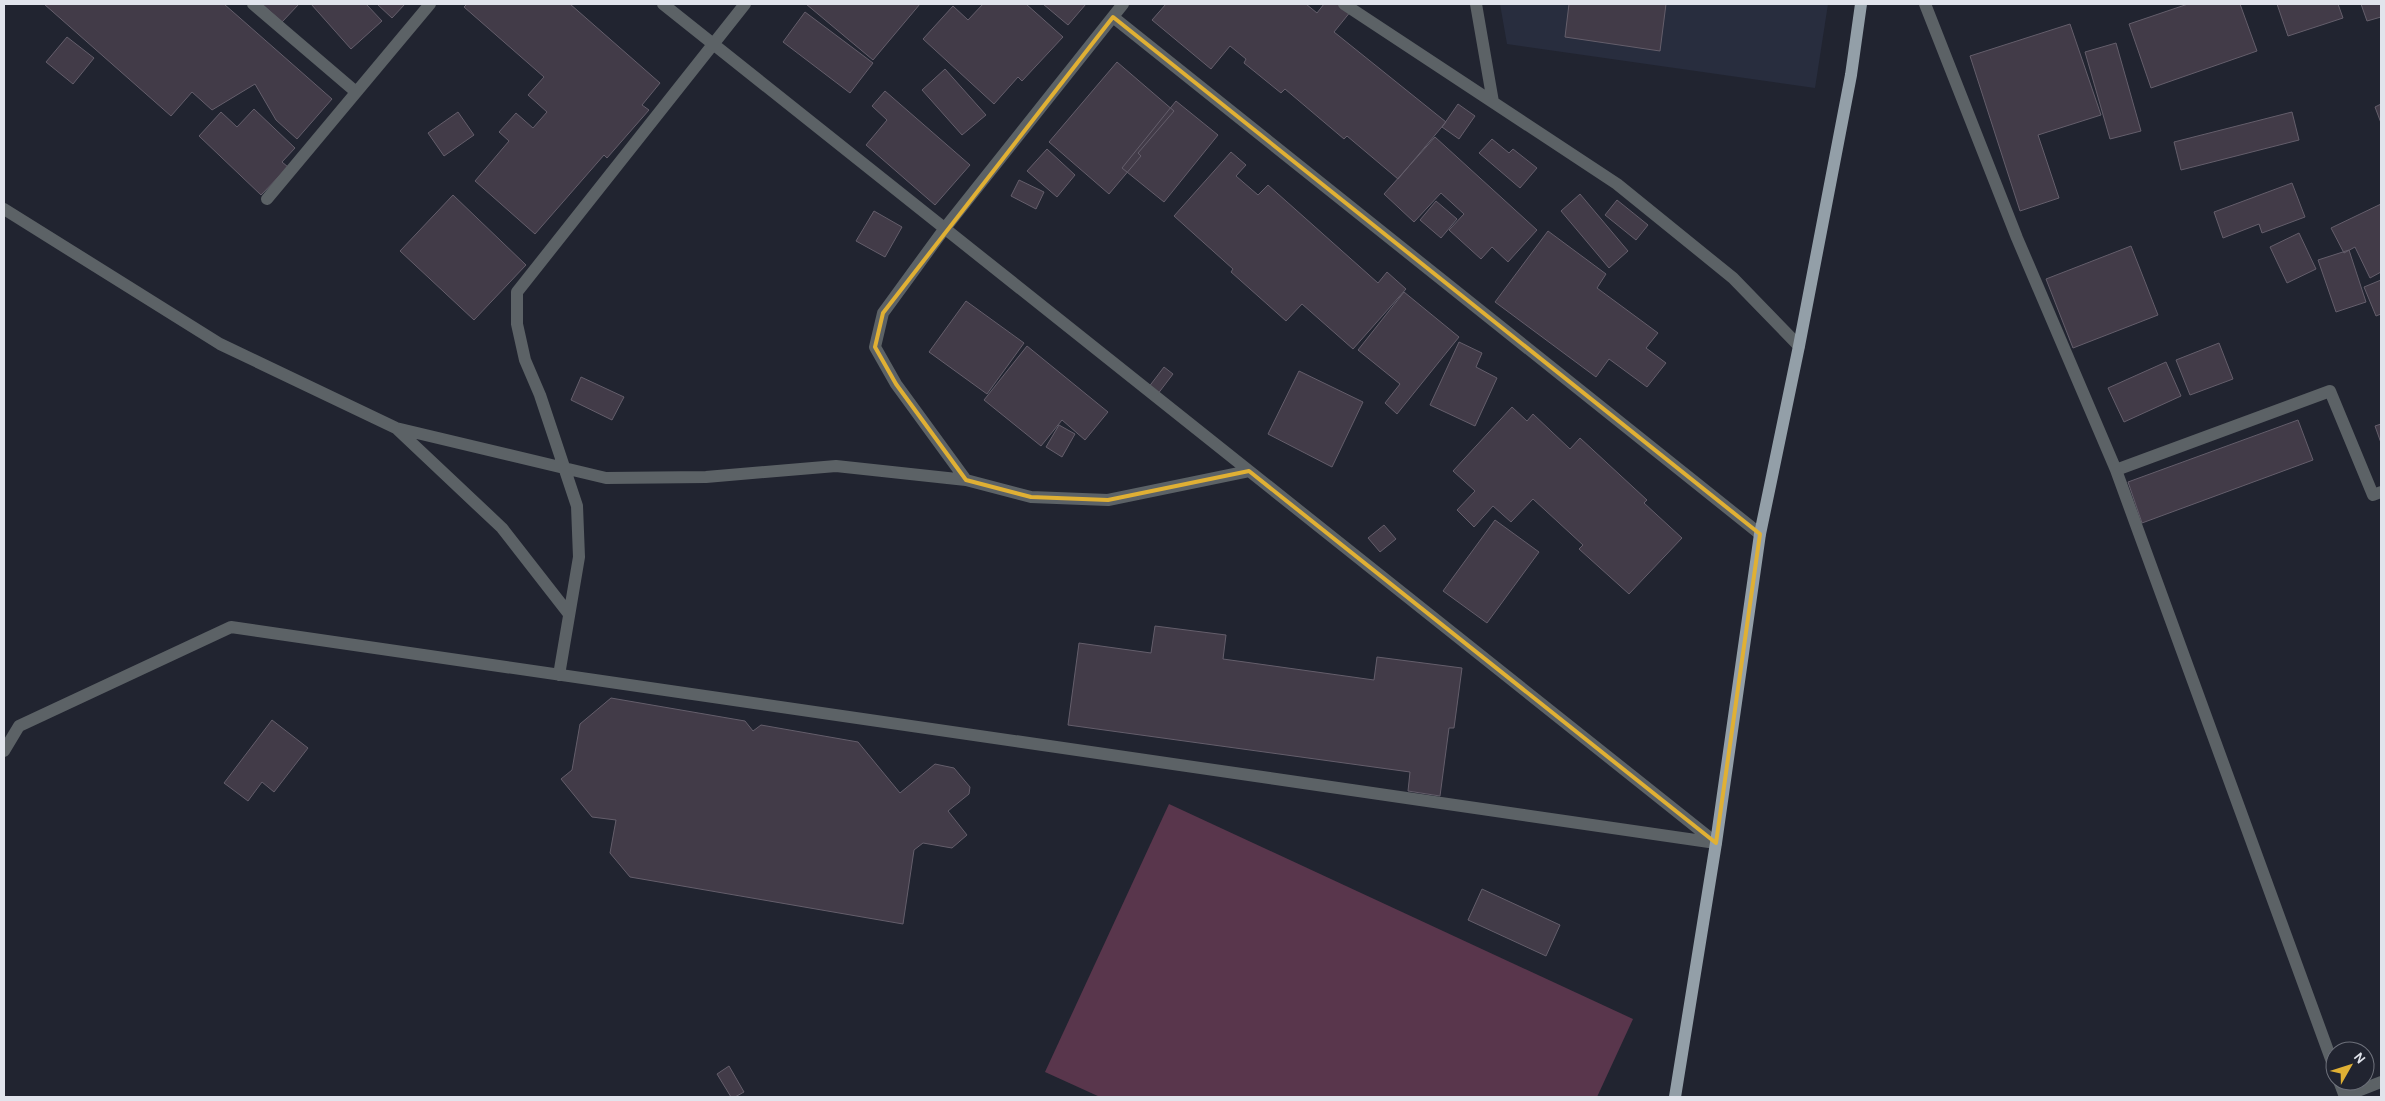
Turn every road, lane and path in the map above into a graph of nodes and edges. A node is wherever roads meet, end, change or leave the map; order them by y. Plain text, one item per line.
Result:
1 (253, 4) edge
2 (430, 4) edge
3 (663, 4) edge
4 (745, 4) edge
5 (1123, 4) edge
6 (1344, 4) edge
7 (1476, 4) edge
8 (1861, 4) edge
9 (1924, 4) edge
10 (1113, 17) junction
11 (714, 44) junction
12 (356, 92) junction
13 (1493, 102) junction
14 (267, 199) dead end
15 (4, 209) edge
16 (945, 228) junction
17 (1799, 346) junction
18 (396, 428) junction
19 (566, 469) junction
20 (2116, 470) junction
21 (1249, 471) junction
22 (966, 480) junction
23 (2381, 492) edge
24 (1760, 534) junction
25 (569, 614) junction
26 (559, 675) junction
27 (4, 751) edge
28 (1716, 843) junction
29 (2325, 1043) edge
30 (2381, 1082) edge
31 (1675, 1097) edge
32 (2345, 1097) edge

1 - 12 street
2 - 12 street
3 - 11 street
4 - 11 street
5 - 10 street
6 - 13 street
7 - 13 street
8 - 17 main road
9 - 20 street
10 - 16 street
10 - 24 street
11 - 16 street
11 - 19 street
12 - 14 street
13 - 17 street
15 - 18 street
16 - 21 street
16 - 22 street
17 - 24 main road
18 - 19 street
18 - 25 street
19 - 22 street
19 - 25 street
20 - 23 street
20 - 29 street
21 - 22 street
21 - 28 street
24 - 28 main road
25 - 26 street
26 - 27 street
26 - 28 street
28 - 31 main road
30 - 32 street

